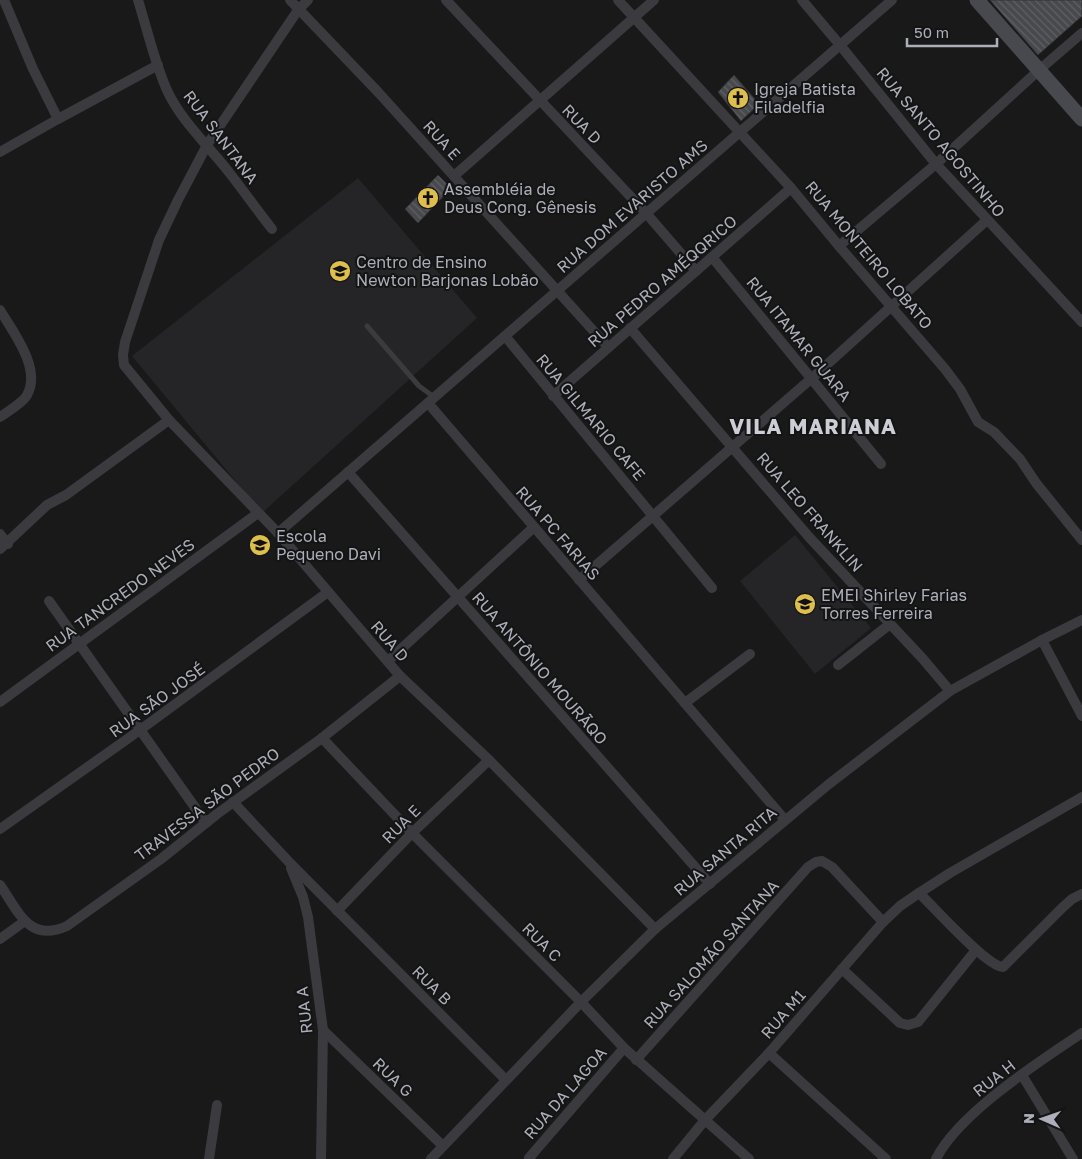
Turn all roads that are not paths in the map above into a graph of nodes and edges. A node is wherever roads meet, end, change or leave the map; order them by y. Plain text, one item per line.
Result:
1 (4, 0) edge
2 (138, 0) edge
3 (290, 0) edge
4 (308, 0) edge
5 (446, 0) edge
6 (618, 0) edge
7 (654, 0) edge
8 (802, 0) edge
9 (892, 0) edge
10 (977, 0) edge
11 (298, 10) junction
12 (635, 17) junction
13 (1082, 33) edge
14 (840, 45) junction
15 (158, 66) junction
16 (1038, 71) junction
17 (540, 102) junction
18 (58, 119) junction
19 (1082, 119) edge
20 (740, 132) junction
21 (207, 145) junction
22 (0, 152) edge
23 (936, 164) junction
24 (454, 176) junction
25 (791, 188) junction
26 (646, 213) junction
27 (986, 220) junction
28 (272, 229) dead end
29 (839, 246) junction
30 (712, 257) junction
31 (696, 271) junction
32 (558, 290) junction
33 (892, 306) junction
34 (0, 310) edge
35 (1082, 322) edge
36 (368, 326) dead end
37 (630, 328) junction
38 (505, 336) junction
39 (608, 347) junction
40 (812, 378) junction
41 (553, 396) junction
42 (431, 400) junction
43 (0, 417) edge
44 (169, 420) junction
45 (733, 447) junction
46 (881, 464) dead end
47 (348, 472) junction
48 (258, 513) junction
49 (654, 516) junction
50 (534, 527) junction
51 (278, 533) junction
52 (0, 534) edge
53 (1082, 540) edge
54 (4, 547) edge
55 (579, 580) junction
56 (712, 588) dead end
57 (328, 592) junction
58 (457, 597) junction
59 (49, 601) dead end
60 (1082, 620) edge
61 (890, 624) junction
62 (1042, 640) junction
63 (78, 644) junction
64 (750, 654) dead end
65 (388, 661) junction
66 (838, 664) dead end
67 (400, 676) junction
68 (950, 692) junction
69 (0, 702) edge
70 (685, 703) junction
71 (1082, 716) edge
72 (140, 730) junction
73 (322, 738) junction
74 (489, 760) junction
75 (1082, 797) edge
76 (233, 802) junction
77 (785, 820) junction
78 (206, 823) junction
79 (0, 829) edge
80 (412, 833) junction
81 (289, 862) junction
82 (710, 884) junction
83 (0, 885) edge
84 (919, 893) junction
85 (1082, 894) edge
86 (337, 911) junction
87 (25, 921) junction
88 (883, 922) junction
89 (655, 929) junction
90 (0, 939) edge
91 (976, 950) junction
92 (842, 968) junction
93 (581, 1002) junction
94 (322, 1030) junction
95 (1082, 1033) edge
96 (624, 1048) junction
97 (769, 1053) junction
98 (636, 1060) junction
99 (1022, 1075) junction
100 (506, 1080) junction
101 (217, 1105) dead end
102 (705, 1120) junction
103 (443, 1146) junction
104 (529, 1158) dead end
105 (208, 1159) edge
106 (321, 1159) edge
107 (431, 1159) edge
108 (673, 1159) edge
109 (749, 1159) edge
110 (886, 1159) edge
111 (936, 1159) edge
112 (1073, 1159) edge

1 - 18 street
2 - 15 street, RUA SANTANA
3 - 11 street, RUA E
4 - 11 street
5 - 17 street, RUA D
6 - 12 street, RUA MONTEIRO LOBATO
7 - 12 street
8 - 14 street, RUA SANTO AGOSTINHO
9 - 14 street, RUA DOM EVARISTO AMS
10 - 16 street
11 - 21 street
11 - 24 street, RUA E
12 - 17 street
12 - 20 street, RUA MONTEIRO LOBATO
13 - 16 street
14 - 20 street, RUA DOM EVARISTO AMS
14 - 23 street, RUA SANTO AGOSTINHO
15 - 18 street
15 - 21 street, RUA SANTANA
16 - 19 street
16 - 23 street
17 - 24 street
17 - 26 street, RUA D
18 - 22 street
20 - 25 street, RUA MONTEIRO LOBATO
20 - 26 street, RUA DOM EVARISTO AMS
21 - 28 street, RUA SANTANA
21 - 44 street, RUA D
23 - 27 street, RUA SANTO AGOSTINHO
23 - 29 street
24 - 32 street, RUA E
25 - 29 street, RUA MONTEIRO LOBATO
25 - 30 street, RUA PEDRO AMÉQQRICO
26 - 31 street, RUA D
26 - 32 street, RUA DOM EVARISTO AMS
27 - 33 street
27 - 35 street, RUA SANTO AGOSTINHO
29 - 33 street, RUA MONTEIRO LOBATO
30 - 31 street, RUA PEDRO AMÉQQRICO
30 - 40 street, RUA ITAMAR GUARA
31 - 37 street, RUA PEDRO AMÉQQRICO
32 - 38 street, RUA DOM EVARISTO AMS
32 - 39 street, RUA E
33 - 40 street
33 - 53 street, RUA MONTEIRO LOBATO
34 - 43 street
36 - 42 lane
37 - 39 street, RUA PEDRO AMÉQQRICO
37 - 45 street, RUA LEO FRANKLIN
38 - 41 street, RUA GILMARIO CAFE
38 - 42 street, RUA DOM EVARISTO AMS
39 - 41 street, RUA PEDRO AMÉQQRICO
40 - 45 street
40 - 46 street, RUA ITAMAR GUARA
41 - 49 street, RUA GILMARIO CAFE
42 - 47 street, RUA DOM EVARISTO AMS
42 - 50 street, RUA PC FARIAS
44 - 48 street, RUA D
44 - 54 street
45 - 49 street
45 - 61 street, RUA LEO FRANKLIN
47 - 51 street, RUA DOM EVARISTO AMS
47 - 58 street, RUA ANTÔNIO MOURÃQO
48 - 51 street, RUA D
48 - 63 street, RUA TANCREDO NEVES
49 - 55 street
49 - 56 street, RUA GILMARIO CAFE
50 - 55 street, RUA PC FARIAS
50 - 58 street
51 - 57 street, RUA D
52 - 54 street
55 - 70 street, RUA PC FARIAS
57 - 65 street, RUA D
57 - 72 street, RUA SÃO JOSÉ
58 - 65 street
58 - 82 street, RUA ANTÔNIO MOURÃQO
59 - 63 street
60 - 62 street, RUA SANTA RITA
61 - 66 street
61 - 68 street, RUA LEO FRANKLIN
62 - 68 street, RUA SANTA RITA
62 - 71 street
63 - 69 street, RUA TANCREDO NEVES
63 - 72 street
64 - 70 street
65 - 67 street, RUA D
67 - 73 street, TRAVESSA SÃO PEDRO
67 - 74 street, RUA D
68 - 77 street, RUA SANTA RITA
70 - 77 street, RUA PC FARIAS
72 - 78 street
72 - 79 street, RUA SÃO JOSÉ
73 - 76 street, TRAVESSA SÃO PEDRO
73 - 80 street, RUA C
74 - 80 street, RUA E
74 - 89 street, RUA D
75 - 84 street, RUA M1
76 - 78 street, TRAVESSA SÃO PEDRO
76 - 81 street, RUA A
77 - 82 street, RUA SANTA RITA
78 - 87 street, TRAVESSA SÃO PEDRO
80 - 86 street, RUA E
80 - 93 street, RUA C
81 - 86 street, RUA A
81 - 94 street, RUA A
82 - 89 street, RUA SANTA RITA
83 - 87 street
84 - 88 street, RUA M1
84 - 91 street
85 - 91 street
86 - 100 street, RUA B
87 - 90 street
88 - 92 street, RUA M1
88 - 98 street, RUA SALOMÃO SANTANA
89 - 93 street, RUA SANTA RITA
91 - 92 street
92 - 97 street, RUA M1
93 - 96 street, RUA C
93 - 100 street, RUA SANTA RITA
94 - 103 street, RUA G
94 - 106 street, RUA A
95 - 99 street, RUA H
96 - 98 street, RUA C
96 - 104 street, RUA DA LAGOA
97 - 102 street, RUA M1
97 - 110 street
98 - 102 street, RUA C
99 - 111 street, RUA H
99 - 112 street
100 - 103 street, RUA SANTA RITA
101 - 105 street
102 - 108 street, RUA M1
102 - 109 street, RUA C
103 - 107 street, RUA SANTA RITA

